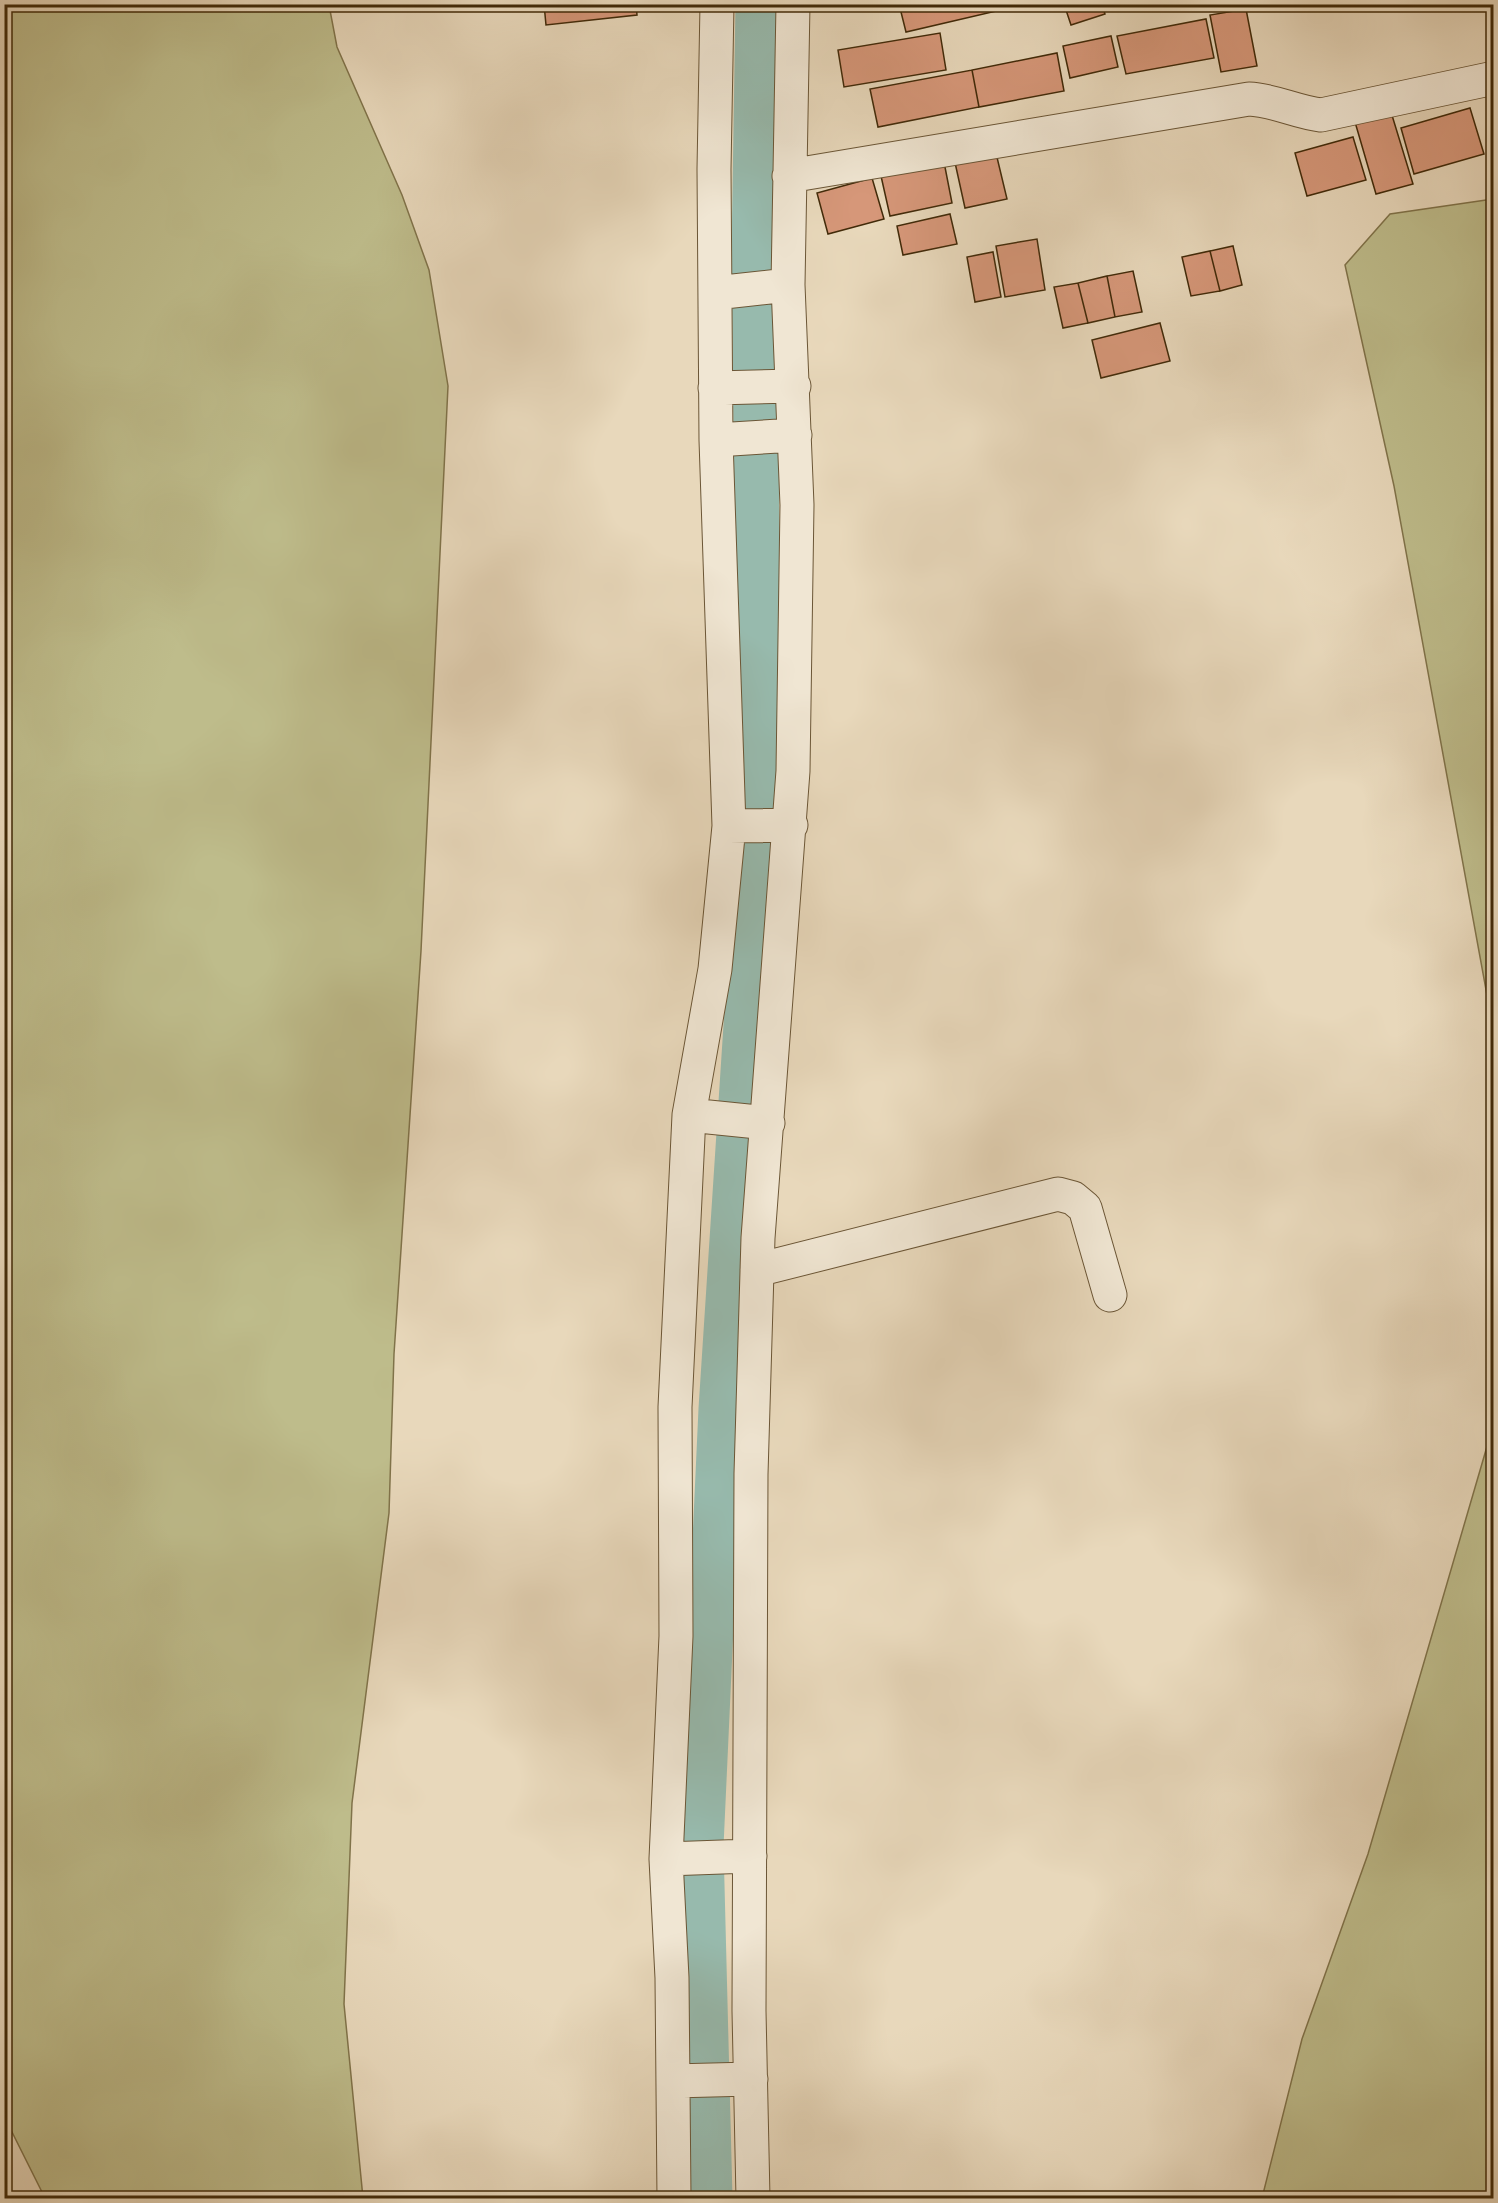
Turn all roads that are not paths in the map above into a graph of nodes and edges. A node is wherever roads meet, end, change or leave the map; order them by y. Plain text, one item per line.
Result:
1 (717, 4) edge
2 (793, 4) edge
3 (1494, 78) edge
4 (789, 176) junction
5 (778, 287) junction
6 (724, 292) junction
7 (783, 386) junction
8 (723, 388) junction
9 (781, 436) junction
10 (723, 440) junction
11 (758, 826) junction
12 (702, 1117) junction
13 (761, 1123) junction
14 (757, 1270) junction
15 (1110, 1295) dead end
16 (740, 1856) junction
17 (677, 1858) junction
18 (741, 2080) junction
19 (686, 2081) junction
20 (674, 2199) edge
21 (753, 2199) edge

1 - 6 street
2 - 4 street
3 - 4 street
4 - 5 street
5 - 6 street
5 - 7 street
6 - 8 street
7 - 8 street
7 - 9 street
8 - 10 street
9 - 10 street
9 - 11 street
10 - 11 street
11 - 12 street
11 - 13 street
12 - 13 street
12 - 17 street
13 - 14 street
14 - 15 street
14 - 16 street
16 - 17 street
16 - 18 street
17 - 19 street
18 - 19 street
18 - 21 street
19 - 20 street

